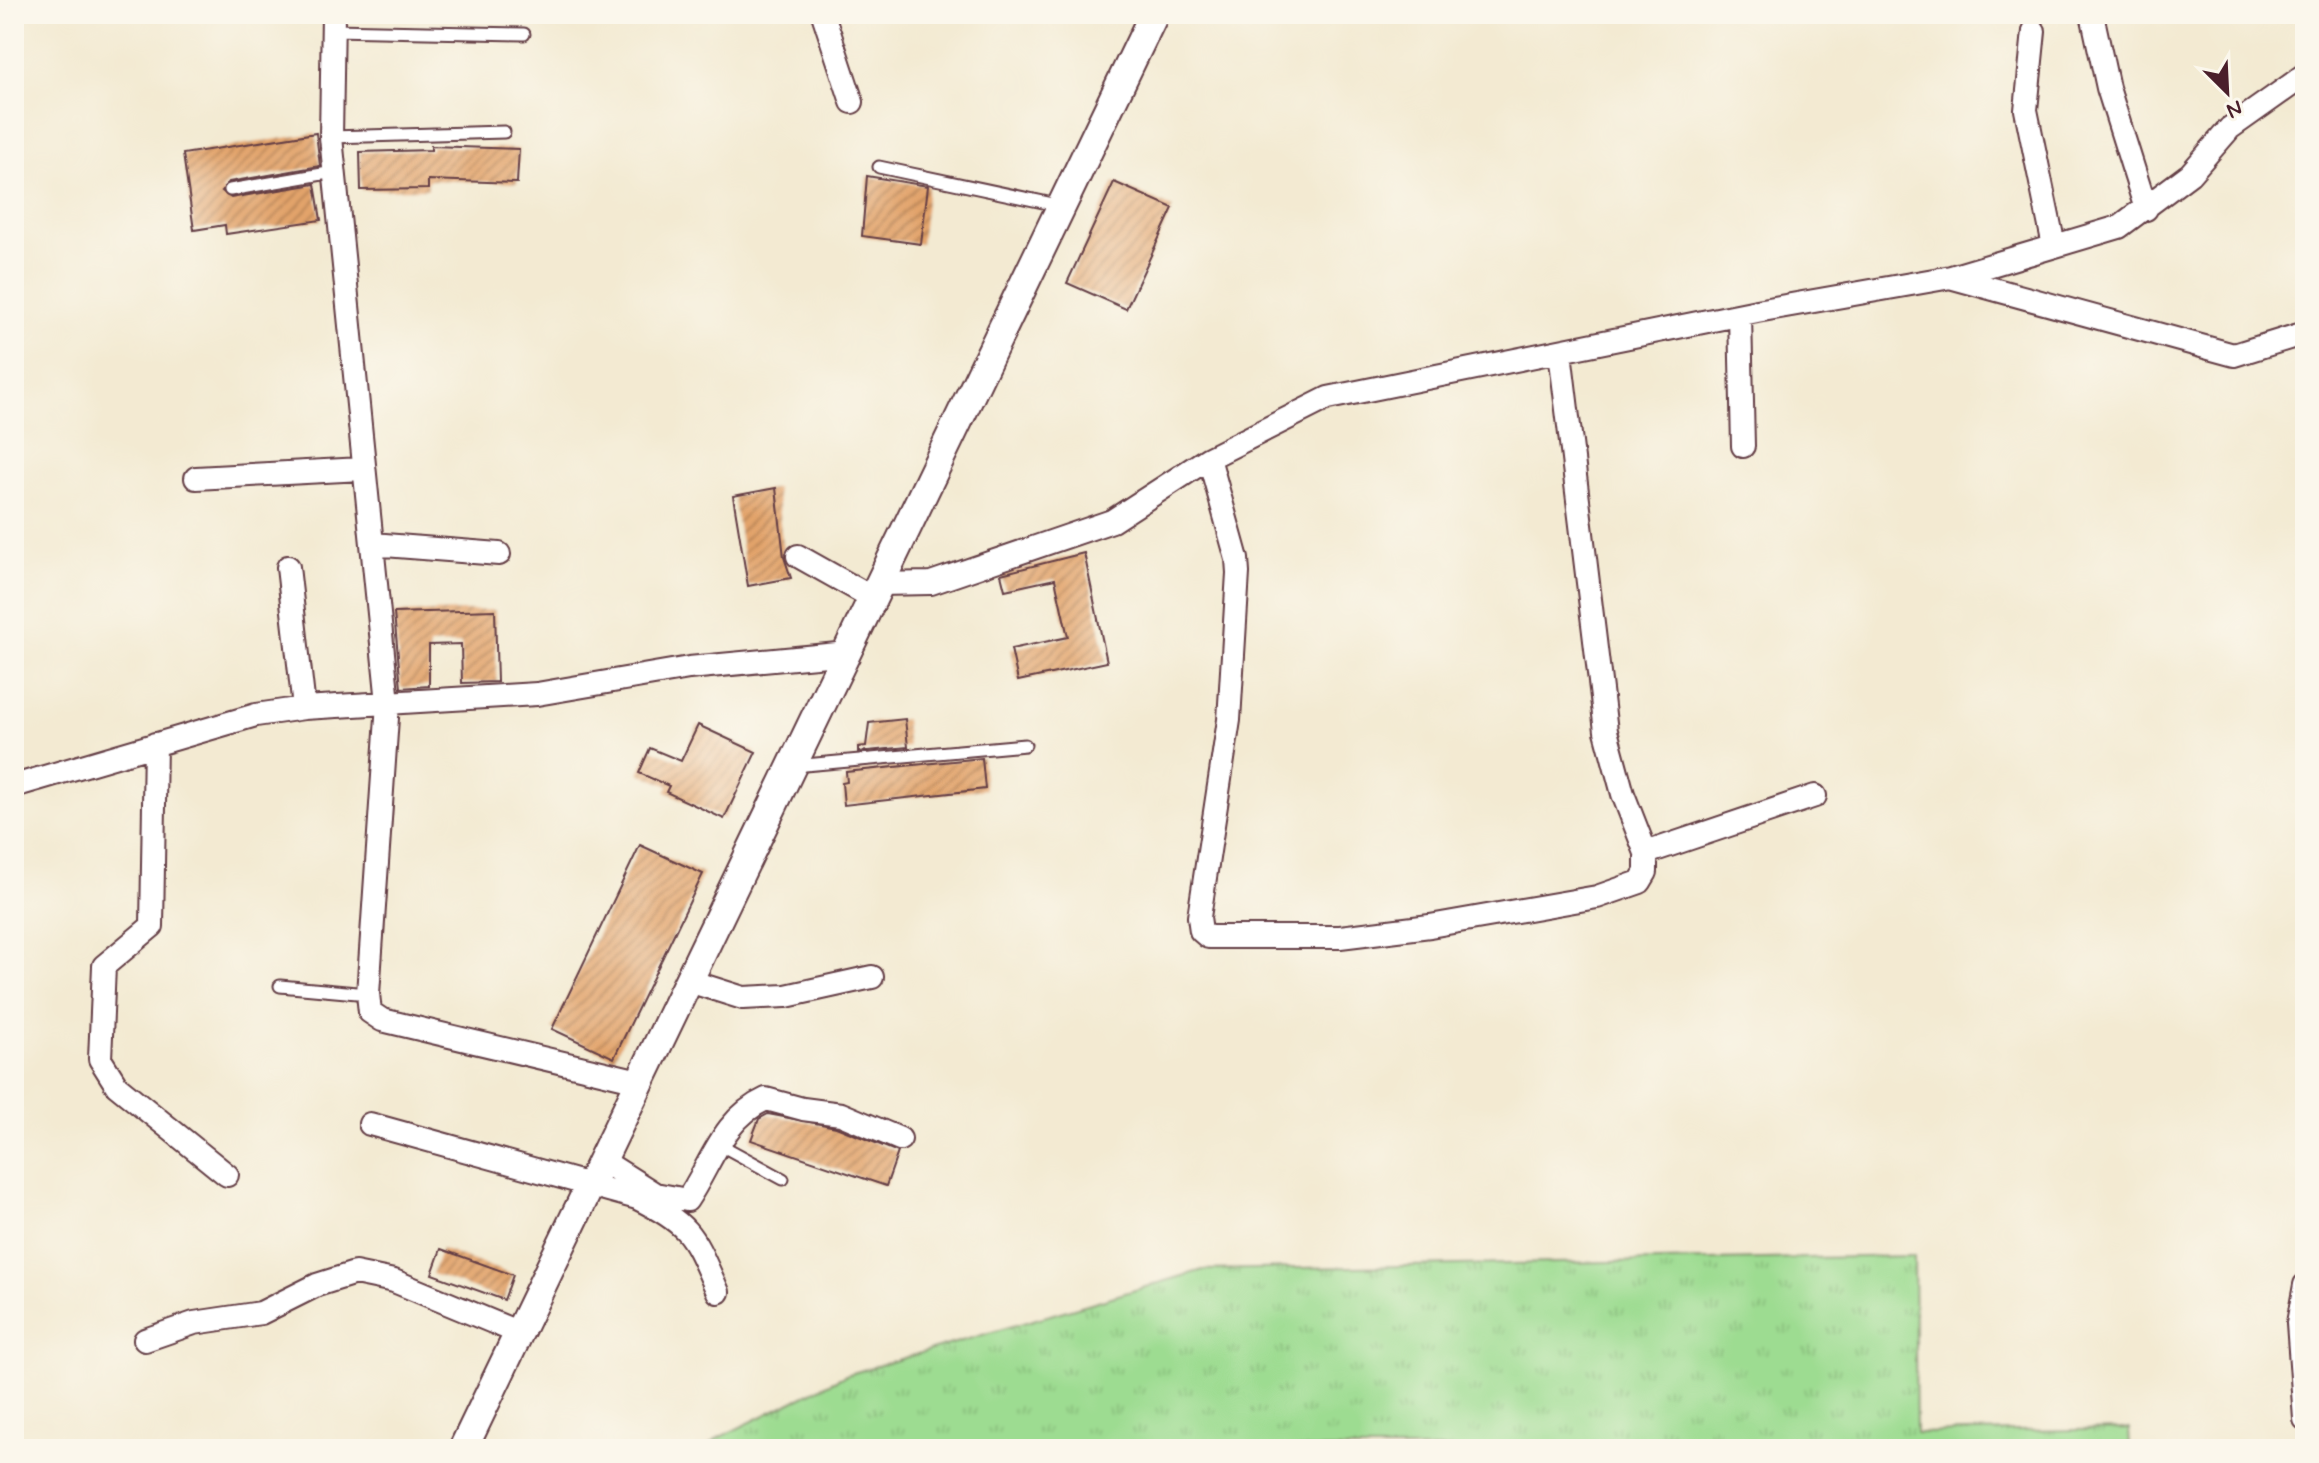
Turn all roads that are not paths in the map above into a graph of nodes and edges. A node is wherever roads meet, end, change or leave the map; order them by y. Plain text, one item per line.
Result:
1 (823, 14) edge
2 (1154, 14) edge
3 (2092, 14) edge
4 (333, 22) edge
5 (2034, 31) dead end
6 (524, 34) dead end
7 (2305, 75) edge
8 (852, 102) dead end
9 (504, 132) dead end
10 (331, 137) junction
11 (879, 167) dead end
12 (334, 172) junction
13 (230, 190) dead end
14 (1062, 206) junction
15 (2146, 209) junction
16 (2054, 246) junction
17 (1951, 277) junction
18 (1740, 315) junction
19 (2305, 333) edge
20 (1560, 352) junction
21 (1743, 446) dead end
22 (1209, 458) junction
23 (362, 469) junction
24 (196, 478) dead end
25 (372, 544) junction
26 (499, 554) dead end
27 (798, 556) dead end
28 (288, 567) dead end
29 (875, 591) junction
30 (848, 653) junction
31 (388, 703) junction
32 (304, 708) junction
33 (155, 744) junction
34 (1025, 745) dead end
35 (793, 766) junction
36 (14, 786) edge
37 (1815, 796) dead end
38 (1646, 853) junction
39 (872, 977) dead end
40 (689, 981) junction
41 (280, 986) dead end
42 (368, 994) junction
43 (639, 1081) junction
44 (370, 1124) dead end
45 (900, 1139) dead end
46 (717, 1143) junction
47 (596, 1172) junction
48 (227, 1175) dead end
49 (783, 1179) dead end
50 (2305, 1285) edge
51 (718, 1292) dead end
52 (517, 1332) junction
53 (145, 1340) dead end
54 (2305, 1419) edge
55 (463, 1449) edge

1 - 8 street
2 - 14 street
3 - 15 street
4 - 6 lane
4 - 10 street
5 - 16 street
7 - 15 street
9 - 10 lane
10 - 12 street
11 - 14 lane
12 - 13 lane
12 - 23 street
14 - 29 street
15 - 16 street
16 - 17 street
17 - 18 street
17 - 19 street
18 - 20 street
18 - 21 street
20 - 22 street
20 - 38 street
22 - 29 street
22 - 38 street
23 - 24 street
23 - 25 street
25 - 26 street
25 - 31 street
27 - 29 street
28 - 32 street
29 - 30 street
30 - 31 street
30 - 35 street
31 - 32 street
31 - 42 street
32 - 33 street
33 - 36 street
33 - 48 street
34 - 35 lane
35 - 40 street
37 - 38 street
39 - 40 street
40 - 43 street
41 - 42 lane
42 - 43 street
43 - 47 street
44 - 47 street
45 - 46 street
46 - 47 street
46 - 49 lane
47 - 51 street
47 - 52 street
50 - 54 street
52 - 53 street
52 - 55 street

